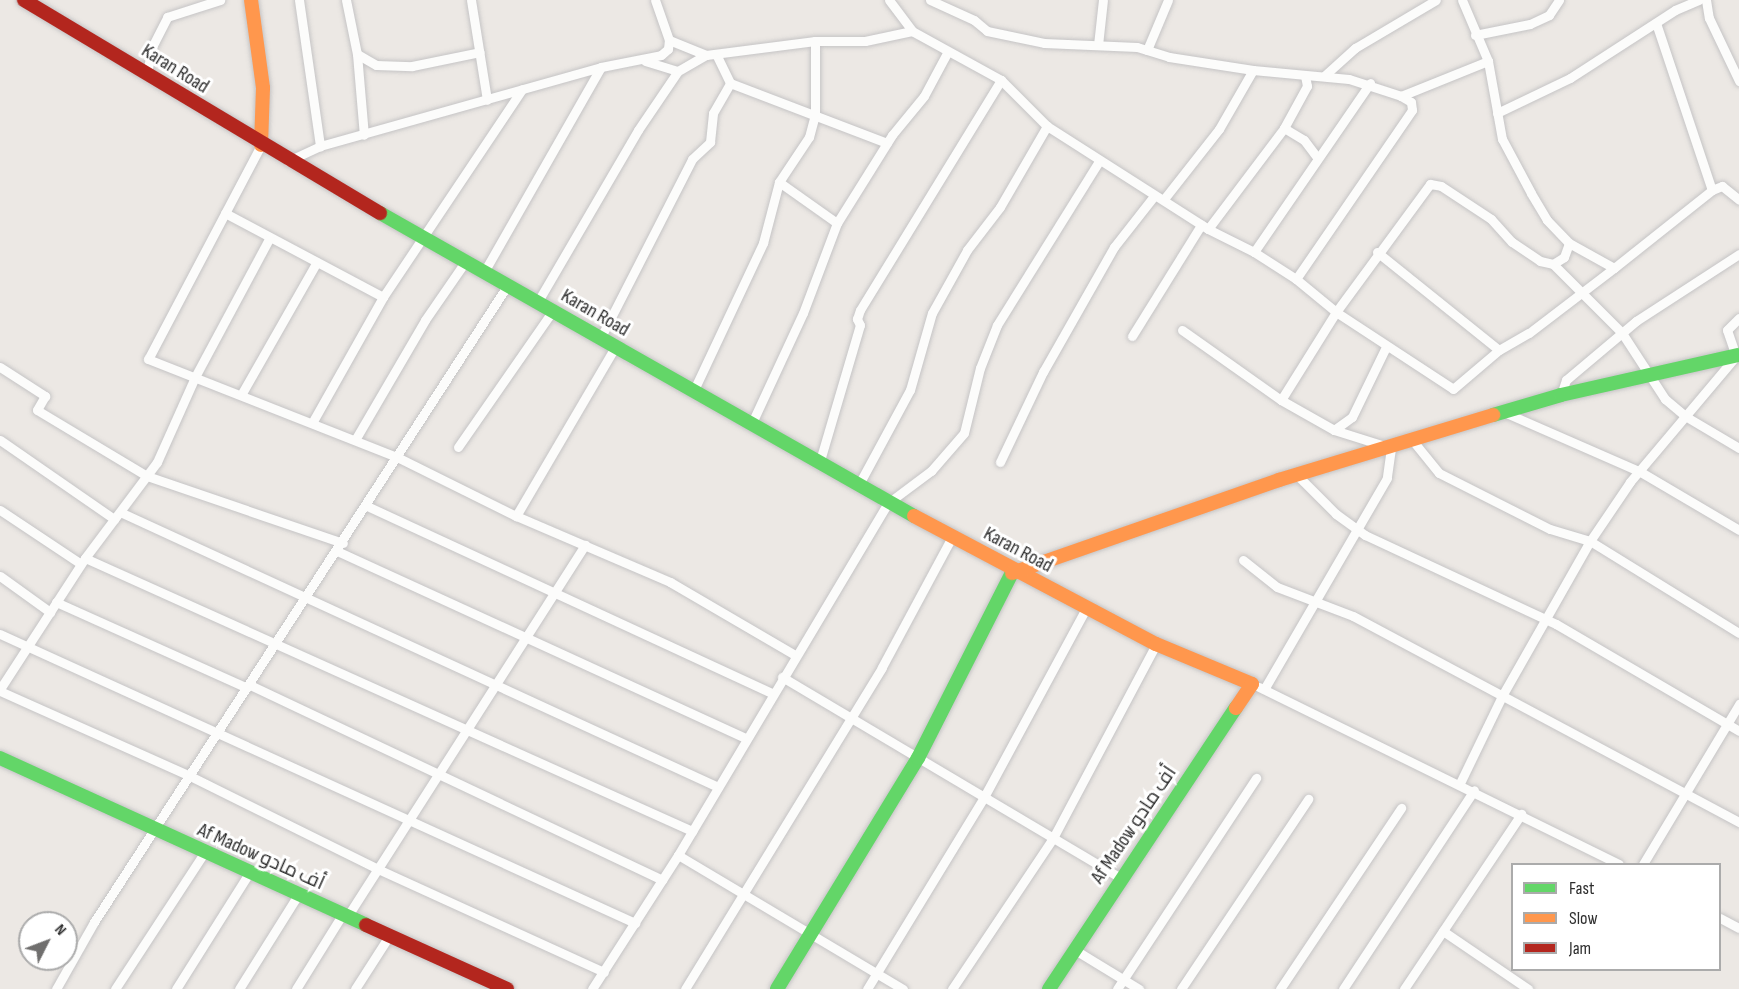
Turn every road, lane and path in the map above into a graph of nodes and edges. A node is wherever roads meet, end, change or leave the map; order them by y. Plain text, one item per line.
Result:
1 (24, 0) edge
2 (220, 0) edge
3 (251, 0) edge
4 (299, 0) edge
5 (346, 0) edge
6 (471, 0) edge
7 (655, 0) edge
8 (889, 0) edge
9 (930, 0) edge
10 (1103, 0) edge
11 (1168, 0) edge
12 (1436, 0) edge
13 (1462, 0) edge
14 (1559, 0) edge
15 (1699, 0) edge
16 (1706, 0) edge
17 (1656, 23) junction
18 (912, 31) junction
19 (1475, 35) junction
20 (669, 40) junction
21 (815, 41) junction
22 (1098, 45) junction
23 (1146, 50) junction
24 (480, 52) junction
25 (947, 53) junction
26 (357, 54) junction
27 (711, 55) junction
28 (645, 60) junction
29 (1488, 61) junction
30 (602, 67) junction
31 (1253, 70) junction
32 (678, 71) junction
33 (147, 74) junction
34 (1305, 76) junction
35 (1324, 76) junction
36 (1001, 80) junction
37 (1739, 81) edge
38 (730, 83) junction
39 (1370, 83) junction
40 (522, 88) junction
41 (1401, 96) junction
42 (487, 100) junction
43 (1497, 113) junction
44 (815, 115) junction
45 (1047, 126) junction
46 (1284, 128) junction
47 (364, 135) junction
48 (887, 143) junction
49 (261, 145) junction
50 (320, 146) junction
51 (1317, 157) junction
52 (288, 161) junction
53 (1099, 161) junction
54 (779, 182) junction
55 (1712, 190) junction
56 (1154, 195) junction
57 (1164, 199) junction
58 (1739, 200) edge
59 (225, 213) junction
60 (837, 223) junction
61 (1204, 227) junction
62 (423, 236) junction
63 (269, 239) junction
64 (1569, 243) junction
65 (1254, 252) junction
66 (1377, 252) junction
67 (1739, 254) edge
68 (317, 262) junction
69 (465, 262) junction
70 (1553, 264) junction
71 (1614, 268) junction
72 (484, 272) junction
73 (1296, 279) junction
74 (507, 286) junction
75 (1582, 293) junction
76 (383, 297) junction
77 (537, 303) junction
78 (552, 312) junction
79 (1336, 312) junction
80 (1739, 318) edge
81 (1182, 330) dead end
82 (1622, 333) junction
83 (1132, 336) dead end
84 (600, 339) junction
85 (615, 347) junction
86 (1386, 347) junction
87 (1498, 350) junction
88 (1737, 355) edge
89 (0, 367) edge
90 (1648, 375) junction
91 (195, 377) junction
92 (693, 392) junction
93 (241, 395) junction
94 (1561, 395) junction
95 (1281, 400) junction
96 (1506, 413) junction
97 (1685, 416) junction
98 (312, 423) junction
99 (751, 425) junction
100 (1334, 430) junction
101 (0, 440) edge
102 (355, 440) junction
103 (1413, 441) junction
104 (458, 447) dead end
105 (1391, 448) junction
106 (1739, 448) edge
107 (399, 458) junction
108 (1000, 462) dead end
109 (819, 464) junction
110 (1639, 471) junction
111 (1297, 475) junction
112 (147, 476) junction
113 (858, 486) junction
114 (888, 503) junction
115 (367, 506) junction
116 (0, 510) edge
117 (117, 516) junction
118 (516, 516) junction
119 (1356, 528) junction
120 (1739, 530) edge
121 (952, 537) junction
122 (1590, 541) junction
123 (585, 545) junction
124 (340, 547) junction
125 (1243, 560) dead end
126 (83, 561) junction
127 (1014, 570) junction
128 (0, 576) edge
129 (555, 592) junction
130 (308, 596) junction
131 (56, 602) junction
132 (1314, 602) junction
133 (1086, 608) junction
134 (50, 612) junction
135 (1544, 619) junction
136 (1739, 633) edge
137 (0, 634) edge
138 (526, 637) junction
139 (278, 642) junction
140 (1156, 644) junction
141 (26, 649) junction
142 (795, 655) junction
143 (782, 677) junction
144 (497, 683) junction
145 (1258, 686) junction
146 (249, 687) junction
147 (0, 690) edge
148 (772, 693) junction
149 (1503, 694) junction
150 (1739, 704) edge
151 (849, 717) junction
152 (1727, 724) junction
153 (468, 729) junction
154 (1739, 731) edge
155 (218, 734) junction
156 (746, 738) junction
157 (0, 758) edge
158 (918, 758) junction
159 (439, 774) junction
160 (190, 776) junction
161 (1256, 778) dead end
162 (1460, 783) junction
163 (718, 787) junction
164 (1474, 790) junction
165 (1686, 793) junction
166 (984, 797) junction
167 (1308, 799) dead end
168 (1401, 808) dead end
169 (1521, 814) junction
170 (409, 821) junction
171 (1739, 822) edge
172 (154, 831) junction
173 (692, 831) junction
174 (1053, 838) junction
175 (204, 853) junction
176 (678, 855) junction
177 (1617, 863) edge
178 (1644, 863) edge
179 (378, 869) junction
180 (249, 873) junction
181 (1122, 879) junction
182 (662, 880) junction
183 (743, 894) junction
184 (298, 895) junction
185 (345, 916) junction
186 (1721, 919) edge
187 (635, 923) junction
188 (1739, 928) edge
189 (1443, 931) junction
190 (811, 934) junction
191 (389, 936) junction
192 (1075, 950) junction
193 (604, 972) junction
194 (877, 974) junction
195 (1124, 980) junction
196 (57, 989) edge
197 (115, 989) edge
198 (176, 989) edge
199 (239, 989) edge
200 (296, 989) edge
201 (355, 989) edge
202 (507, 989) edge
203 (592, 989) edge
204 (685, 989) edge
205 (777, 989) edge
206 (867, 989) edge
207 (903, 989) edge
208 (952, 989) edge
209 (1049, 989) edge
210 (1117, 989) edge
211 (1139, 989) edge
212 (1181, 989) edge
213 (1280, 989) edge
214 (1343, 989) edge
215 (1404, 989) edge
216 (1528, 989) edge

1 - 33 street, Karan Road
2 - 33 street
3 - 49 street
4 - 50 street
5 - 26 street
6 - 24 street
7 - 20 street
8 - 18 street
9 - 22 street
10 - 22 street
11 - 23 street
12 - 35 street
13 - 19 street
14 - 19 street
15 - 17 street
16 - 37 street
17 - 43 street
17 - 55 street
18 - 21 street
18 - 25 street
19 - 29 street
20 - 27 street
20 - 28 street
21 - 27 street
21 - 44 street
22 - 23 street
23 - 31 street
24 - 26 street
24 - 42 street
25 - 36 street
25 - 48 street
26 - 47 street
27 - 32 street
27 - 38 street
28 - 30 street
28 - 32 street
29 - 41 street
29 - 43 street
30 - 40 street
30 - 72 street
31 - 34 street
31 - 57 street
32 - 77 street
33 - 49 street, Karan Road
34 - 35 street
34 - 46 street
35 - 39 street
36 - 45 street
36 - 109 street
38 - 44 street
38 - 84 street
39 - 41 street
39 - 51 street
40 - 42 street
40 - 62 street
41 - 73 street
42 - 47 street
43 - 64 street
44 - 48 street
44 - 54 street
45 - 53 street
45 - 113 street
46 - 51 street
46 - 61 street
47 - 50 street
48 - 60 street
49 - 52 street, Karan Road
49 - 59 street
50 - 52 street
51 - 65 street
52 - 62 street, Karan Road
53 - 56 street
53 - 114 street
54 - 60 street
54 - 92 street
55 - 58 street
55 - 71 street
56 - 57 street
56 - 108 street
57 - 61 street
59 - 63 street
59 - 91 street
60 - 99 street
61 - 65 street
61 - 83 street
62 - 69 street, Karan Road
62 - 76 street
63 - 68 street
63 - 91 street
64 - 70 street
64 - 71 street
65 - 73 street
66 - 70 street
66 - 79 street
66 - 87 street
67 - 82 street
68 - 76 street
68 - 93 street
69 - 72 street, Karan Road
69 - 102 street
70 - 75 street
71 - 75 street
72 - 74 street, Karan Road
73 - 79 street
74 - 77 street, Karan Road
74 - 107 street
75 - 82 street
75 - 87 street
76 - 98 street
77 - 78 street, Karan Road
78 - 84 street, Karan Road
78 - 104 street
79 - 86 street
79 - 95 street
80 - 88 street
81 - 95 street
82 - 90 street
82 - 94 street
84 - 85 street, Karan Road
85 - 92 street, Karan Road
85 - 118 street
86 - 87 street
86 - 100 street
88 - 90 street
88 - 97 street
89 - 112 street
90 - 94 street
90 - 97 street
91 - 93 street
91 - 112 street
92 - 99 street, Karan Road
93 - 98 street
94 - 96 street
95 - 100 street
96 - 103 street
96 - 110 street
97 - 106 street
97 - 110 street
98 - 102 street
99 - 109 street, Karan Road
100 - 105 street
101 - 117 street
102 - 107 street
103 - 105 street
103 - 122 street
105 - 111 street
105 - 119 street
107 - 115 street
107 - 118 street
109 - 113 street, Karan Road
110 - 120 street
110 - 122 street
111 - 119 street
111 - 127 street
112 - 117 street
112 - 124 street
113 - 114 street, Karan Road
114 - 121 street, Karan Road
114 - 142 street
115 - 124 street
115 - 129 street
116 - 126 street
117 - 126 street
117 - 130 street
118 - 123 street
119 - 132 street
119 - 135 street
121 - 127 street, Karan Road
121 - 151 street
122 - 135 street
122 - 136 street
123 - 129 street
123 - 142 street
124 - 130 street
124 - 138 street
125 - 132 street
126 - 131 street
126 - 139 street
127 - 133 street, Karan Road
127 - 158 street
128 - 134 street
129 - 138 street
129 - 148 street
130 - 139 street
130 - 144 street
131 - 134 street
131 - 146 street
132 - 145 street
132 - 149 street
133 - 140 street, Karan Road
133 - 166 street
134 - 141 street
135 - 149 street
135 - 152 street
137 - 141 street
138 - 144 street
138 - 156 street
139 - 146 street
139 - 153 street
140 - 145 street, Karan Road
140 - 174 street
141 - 147 street
141 - 155 street
142 - 143 street
143 - 148 street
143 - 151 street
144 - 153 street
144 - 163 street
145 - 162 street
145 - 181 street, Af Madow أف مادو
146 - 155 street
146 - 159 street
147 - 160 street
148 - 156 street
149 - 162 street
149 - 165 street
150 - 152 street
151 - 158 street
151 - 183 street
152 - 154 street
152 - 165 street
153 - 159 street
153 - 173 street
155 - 160 street
155 - 170 street
156 - 163 street
157 - 172 street, Af Madow أف مادو
158 - 166 street
158 - 190 street
159 - 170 street
159 - 182 street
160 - 172 street
160 - 179 street
161 - 195 street
162 - 164 street
163 - 173 street
164 - 169 street
164 - 214 street
165 - 171 street
165 - 178 street
166 - 174 street
166 - 194 street
167 - 212 street
168 - 213 street
169 - 177 street
169 - 189 street
170 - 179 street
170 - 187 street
172 - 175 street, Af Madow أف مادو
172 - 196 street
173 - 176 street
174 - 181 street
174 - 208 street
175 - 180 street, Af Madow أف مادو
175 - 197 street
176 - 182 street
176 - 183 street
179 - 185 street
179 - 193 street
180 - 184 street, Af Madow أف مادو
180 - 198 street
181 - 192 street, Af Madow أف مادو
182 - 187 street
183 - 190 street
183 - 204 street
184 - 185 street, Af Madow أف مادو
184 - 199 street
185 - 191 street, Af Madow أف مادو
185 - 200 street
186 - 188 street
187 - 193 street
189 - 215 street
189 - 216 street
190 - 194 street
190 - 205 street
191 - 201 street
191 - 202 street, Af Madow أف مادو
192 - 195 street
192 - 209 street, Af Madow أف مادو
193 - 203 street
194 - 206 street
194 - 207 street
195 - 210 street
195 - 211 street

